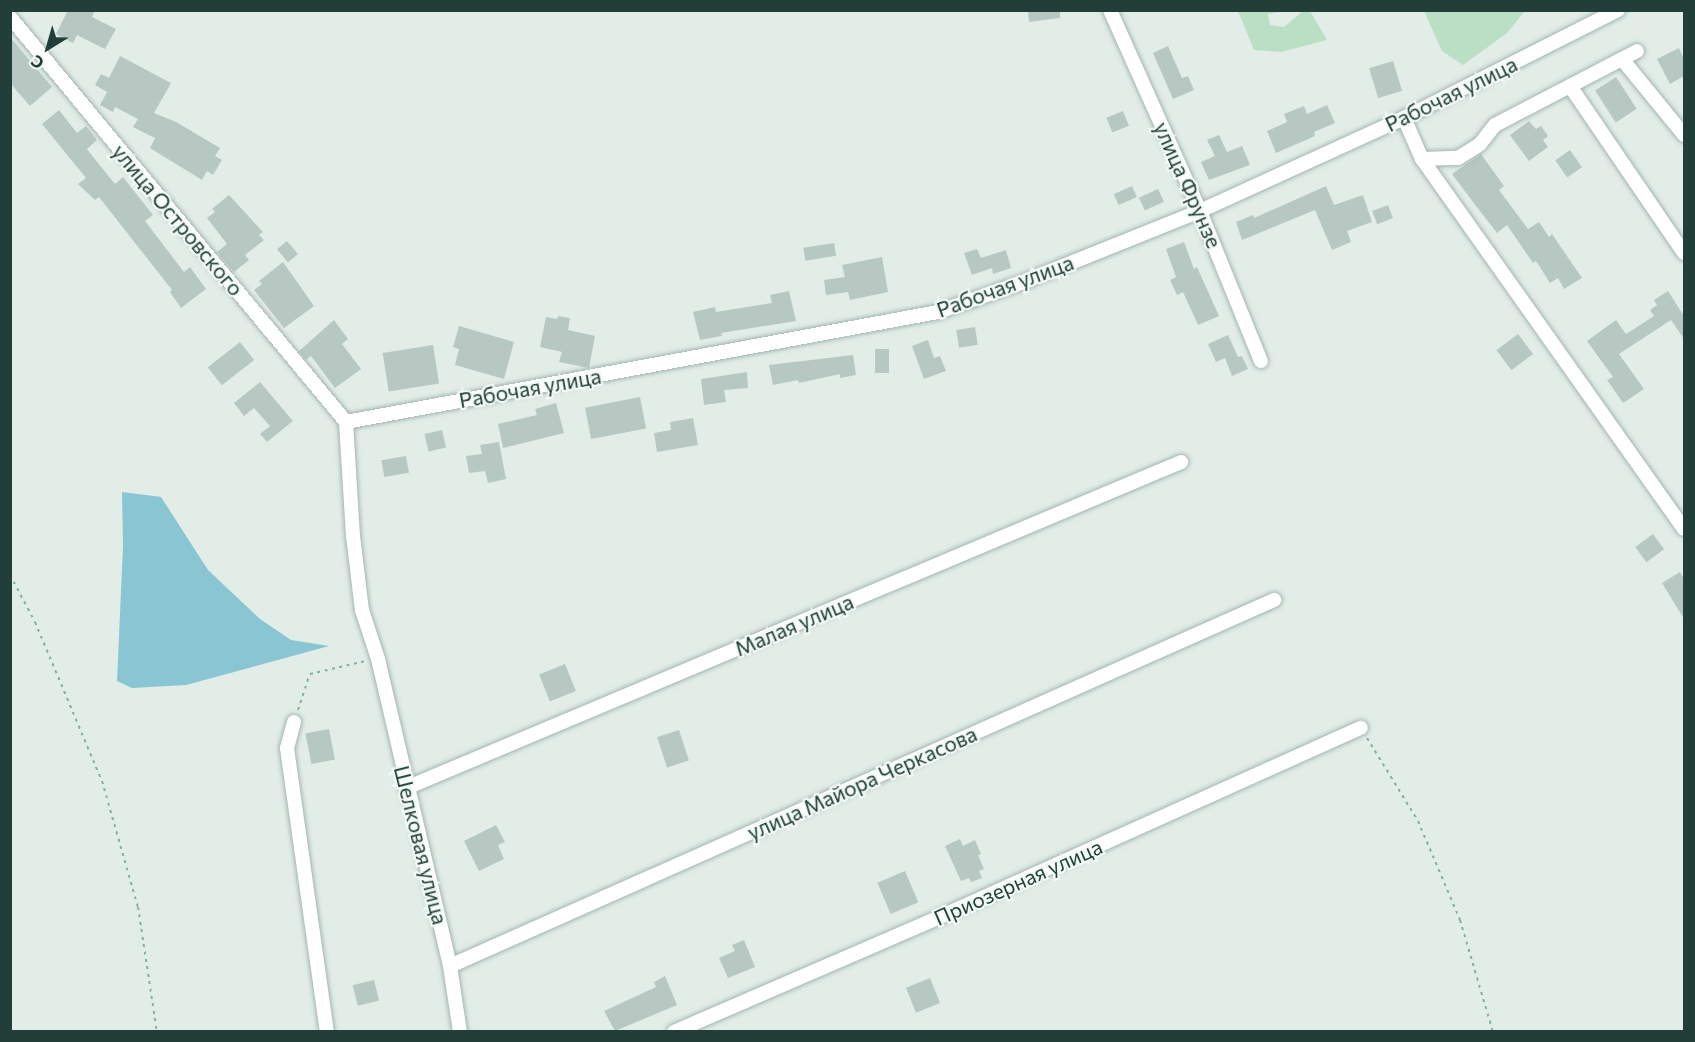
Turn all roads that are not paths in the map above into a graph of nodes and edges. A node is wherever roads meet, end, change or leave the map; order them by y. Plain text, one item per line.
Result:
1 (1110, 10) edge
2 (1618, 10) edge
3 (10, 16) edge
4 (1636, 51) dead end
5 (1622, 59) junction
6 (1570, 86) junction
7 (1404, 118) junction
8 (1684, 135) edge
9 (1422, 159) junction
10 (1200, 211) junction
11 (1684, 253) edge
12 (1262, 361) dead end
13 (346, 422) junction
14 (1181, 462) dead end
15 (1684, 529) edge
16 (1274, 600) dead end
17 (294, 722) road end
18 (1361, 728) road end
19 (406, 788) junction
20 (450, 966) junction
21 (327, 1032) edge
22 (460, 1032) edge
23 (674, 1032) edge

1 - 10 street, улица Фрунзе
2 - 7 street, Рабочая улица
3 - 13 street, улица Островского
4 - 5 street
5 - 6 street
5 - 8 street
6 - 9 street
6 - 11 street
7 - 9 street
7 - 10 street, Рабочая улица
9 - 15 street
10 - 12 street, улица Фрунзе
10 - 13 street, Рабочая улица
13 - 19 street, Шелковая улица
14 - 19 street, Малая улица
16 - 20 street, улица Майора Черкасова
17 - 21 street
18 - 23 street, Приозерная улица
19 - 20 street, Шелковая улица
20 - 22 street, Шелковая улица

